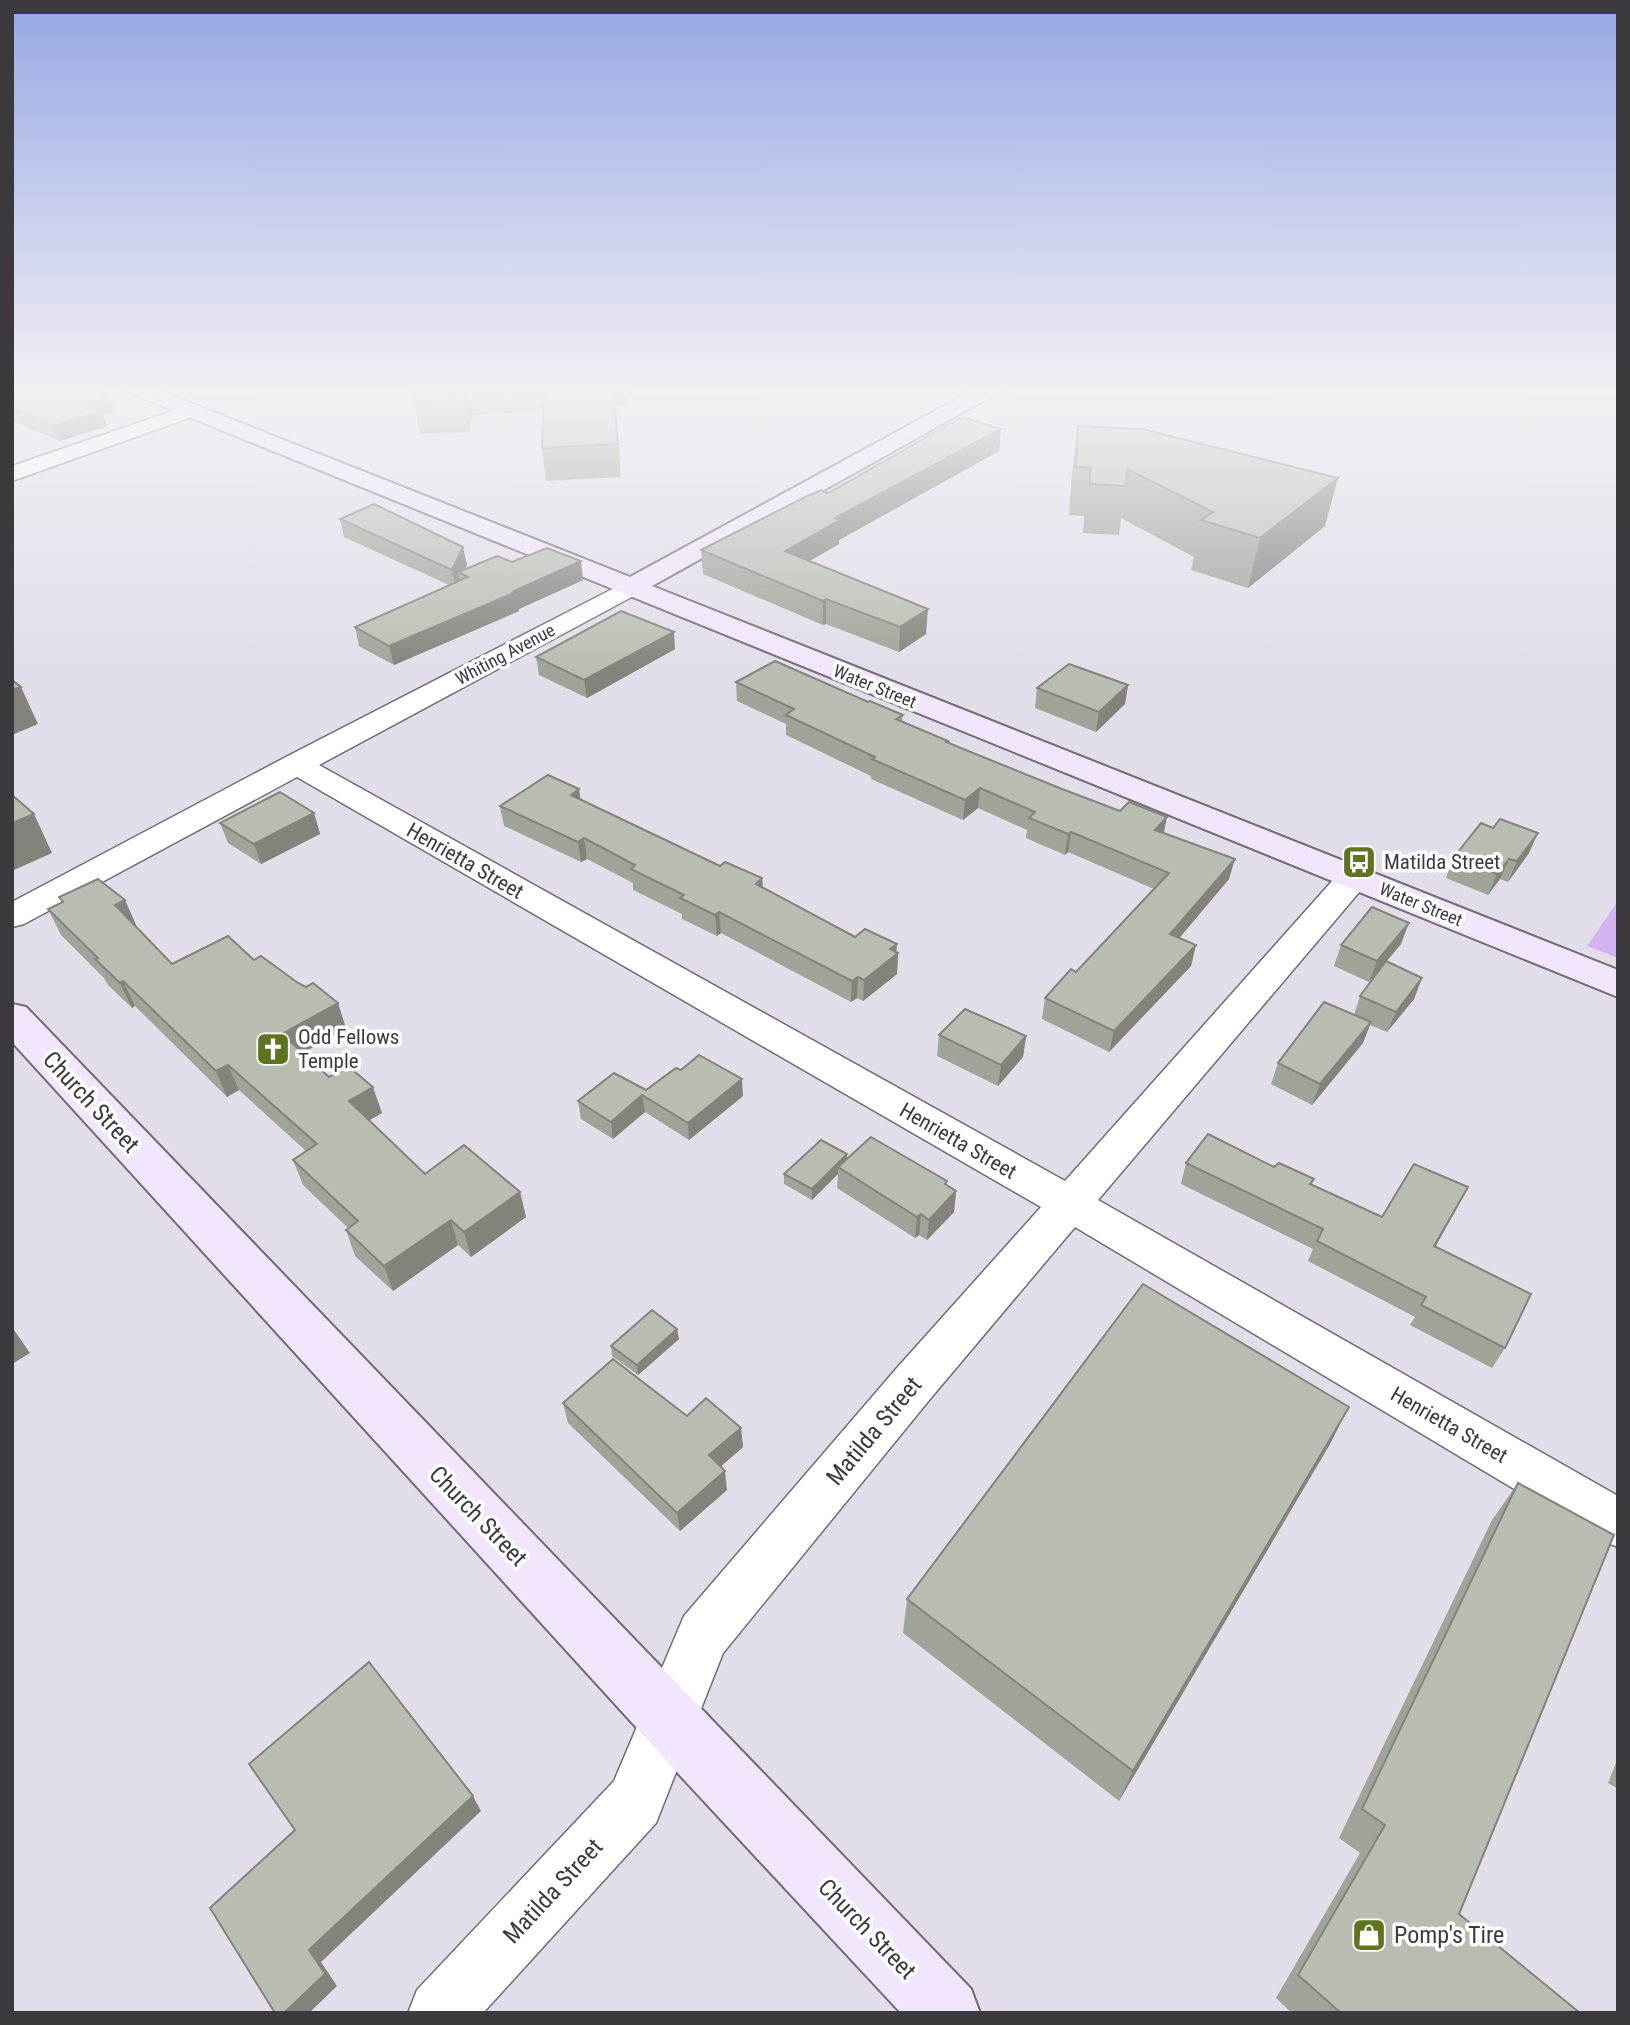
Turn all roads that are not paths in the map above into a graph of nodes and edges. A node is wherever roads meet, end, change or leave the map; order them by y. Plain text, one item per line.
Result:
1 (369, 482) edge
2 (823, 482) edge
3 (631, 588) junction
4 (295, 764) junction
5 (1354, 877) junction
6 (12, 916) edge
7 (1618, 984) edge
8 (12, 1017) edge
9 (1069, 1203) junction
10 (1618, 1523) edge
11 (668, 1718) junction
12 (440, 2013) edge
13 (947, 2013) edge

1 - 3 street, Water Street
2 - 3 street, Whiting Avenue
3 - 4 street, Whiting Avenue
3 - 5 street, Water Street
4 - 6 street, Whiting Avenue
4 - 9 street, Henrietta Street
5 - 7 street, Water Street
5 - 9 street, Matilda Street
8 - 11 street, Church Street
9 - 10 street, Henrietta Street
9 - 11 street, Matilda Street
11 - 12 street, Matilda Street
11 - 13 street, Church Street

